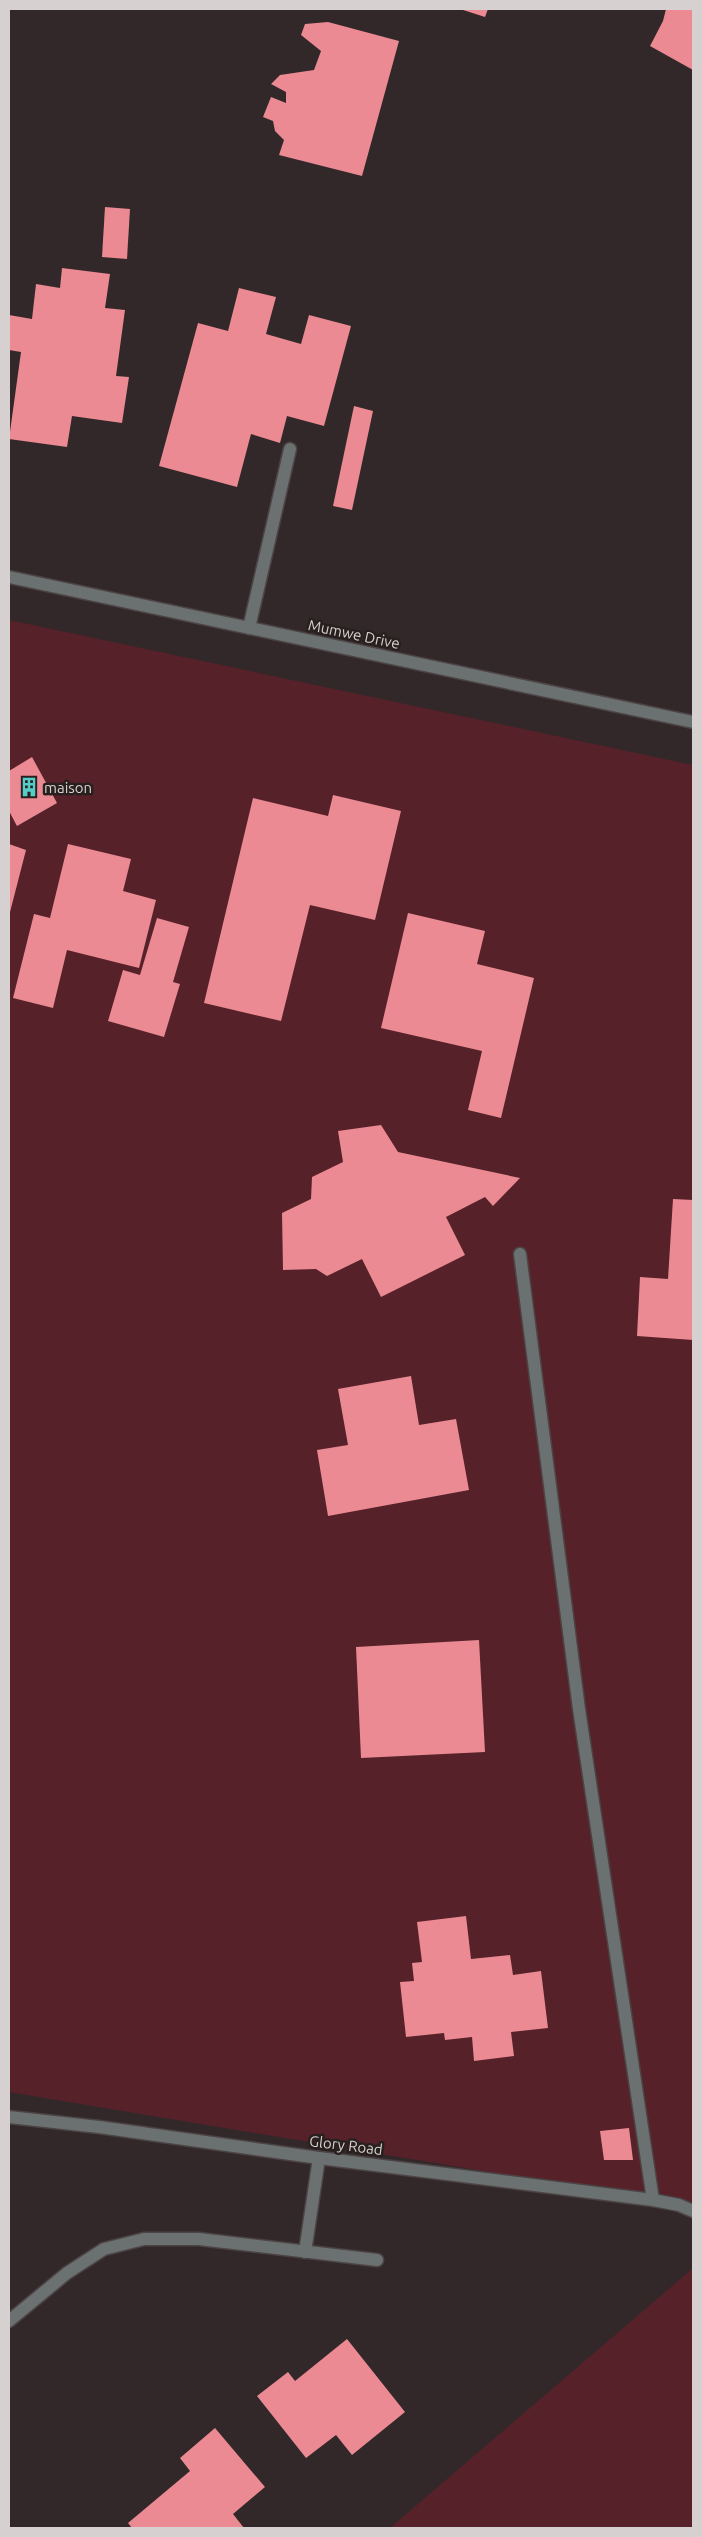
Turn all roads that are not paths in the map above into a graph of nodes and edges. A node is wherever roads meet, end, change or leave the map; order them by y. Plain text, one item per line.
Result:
1 (290, 449) dead end
2 (9, 577) edge
3 (249, 628) junction
4 (693, 722) edge
5 (520, 1254) dead end
6 (9, 2117) edge
7 (319, 2158) junction
8 (653, 2200) junction
9 (693, 2212) edge
10 (305, 2252) junction
11 (377, 2260) dead end
12 (9, 2321) edge

1 - 3 street
2 - 3 street, Mumwe Drive
3 - 4 street, Mumwe Drive
5 - 8 street
6 - 7 street, Glory Road
7 - 8 street, Glory Road
7 - 10 street
8 - 9 street, Glory Road
10 - 11 street
10 - 12 street

